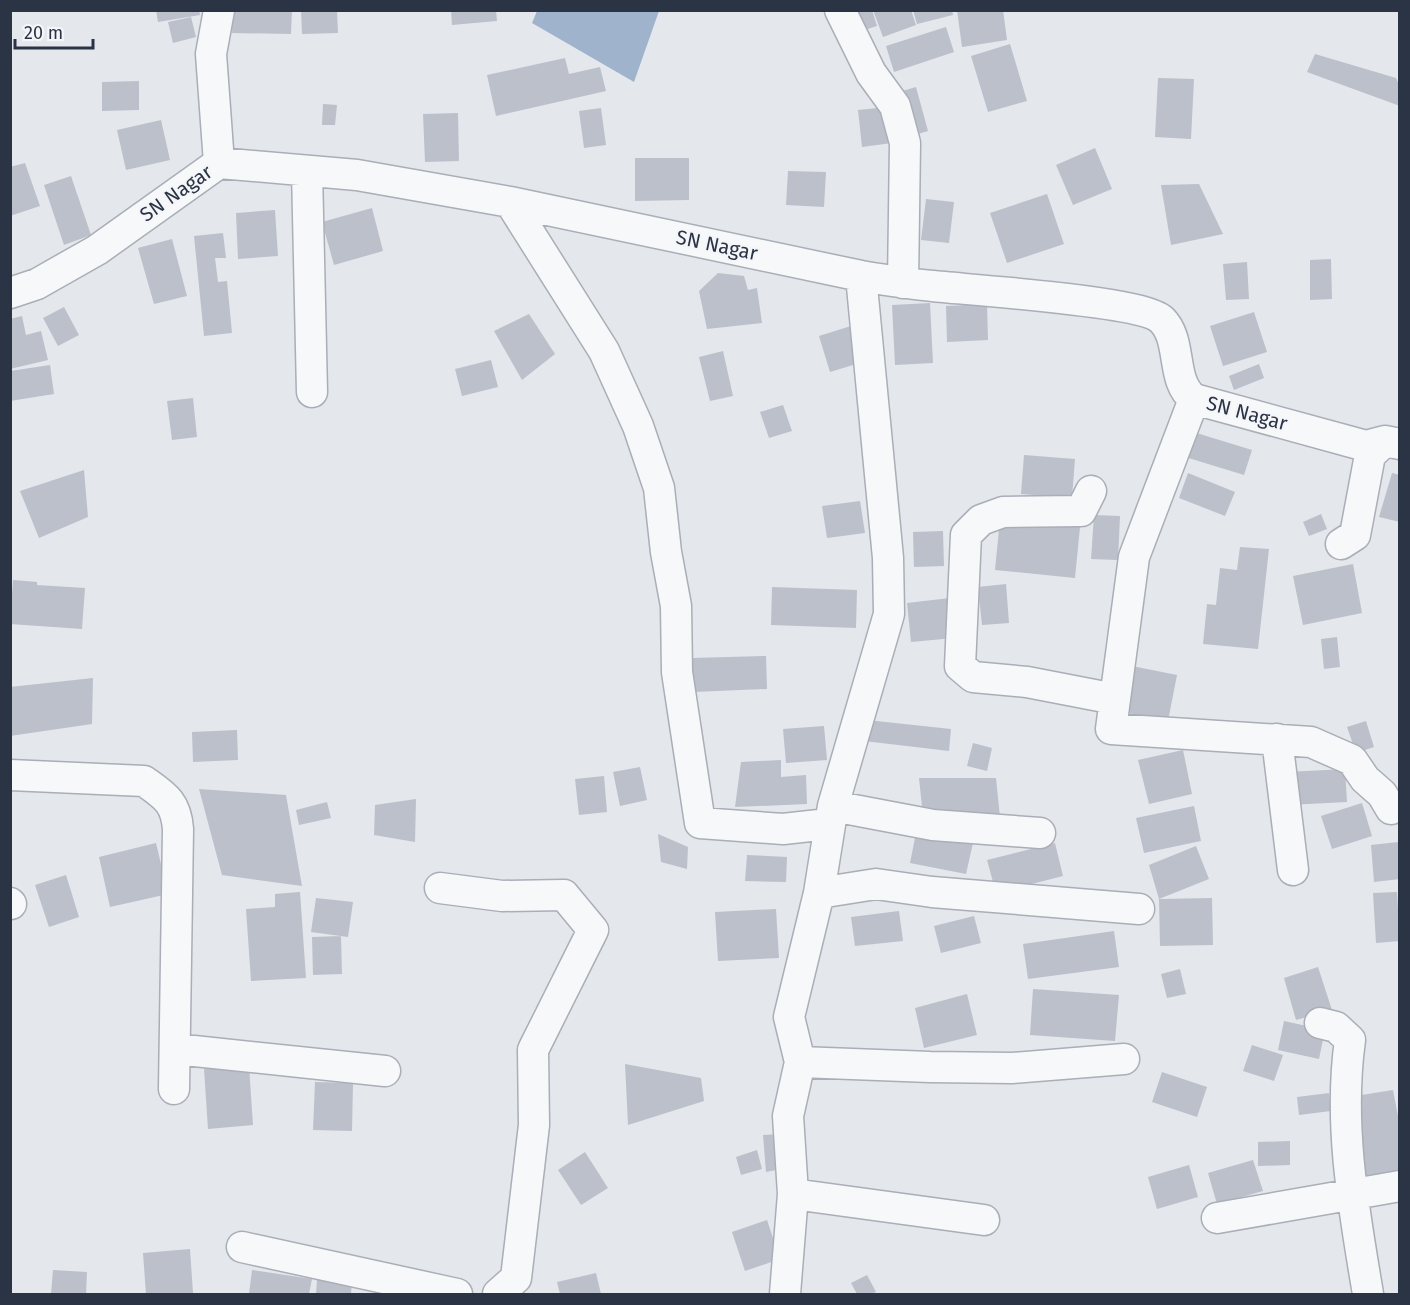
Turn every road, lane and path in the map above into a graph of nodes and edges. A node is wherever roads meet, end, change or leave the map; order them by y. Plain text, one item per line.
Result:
1 (219, 10) edge
2 (840, 10) edge
3 (219, 163) junction
4 (307, 171) junction
5 (510, 202) junction
6 (861, 276) junction
7 (903, 283) junction
8 (10, 293) edge
9 (312, 392) dead end
10 (1194, 399) junction
11 (1392, 443) edge
12 (1091, 490) dead end
13 (1341, 544) dead end
14 (1115, 699) junction
15 (1277, 739) junction
16 (10, 775) edge
17 (1392, 808) dead end
18 (831, 816) junction
19 (1040, 833) dead end
20 (1293, 870) dead end
21 (440, 888) dead end
22 (819, 893) junction
23 (1139, 909) dead end
24 (1320, 1023) dead end
25 (175, 1049) junction
26 (1124, 1059) dead end
27 (800, 1062) junction
28 (385, 1071) dead end
29 (174, 1089) dead end
30 (1400, 1186) edge
31 (793, 1194) junction
32 (1352, 1194) junction
33 (1217, 1218) dead end
34 (984, 1220) dead end
35 (242, 1247) dead end
36 (457, 1294) edge
37 (498, 1294) edge
38 (785, 1294) edge
39 (1368, 1294) edge

1 - 3 street
2 - 7 street
3 - 4 street, SN Nagar
3 - 8 street, SN Nagar
4 - 5 street, SN Nagar
4 - 9 street
5 - 6 street, SN Nagar
5 - 18 street
6 - 7 street, SN Nagar
6 - 18 street
7 - 10 street, SN Nagar
10 - 11 street, SN Nagar
10 - 14 street
11 - 13 street
12 - 14 street
14 - 15 street
15 - 17 street
15 - 20 street
16 - 25 street
18 - 19 street
18 - 22 street
21 - 37 street
22 - 23 street
22 - 27 street
24 - 32 street
25 - 28 street
25 - 29 street
26 - 27 street
27 - 31 street
30 - 32 street
31 - 34 street
31 - 38 street
32 - 33 street
32 - 39 street
35 - 36 street

